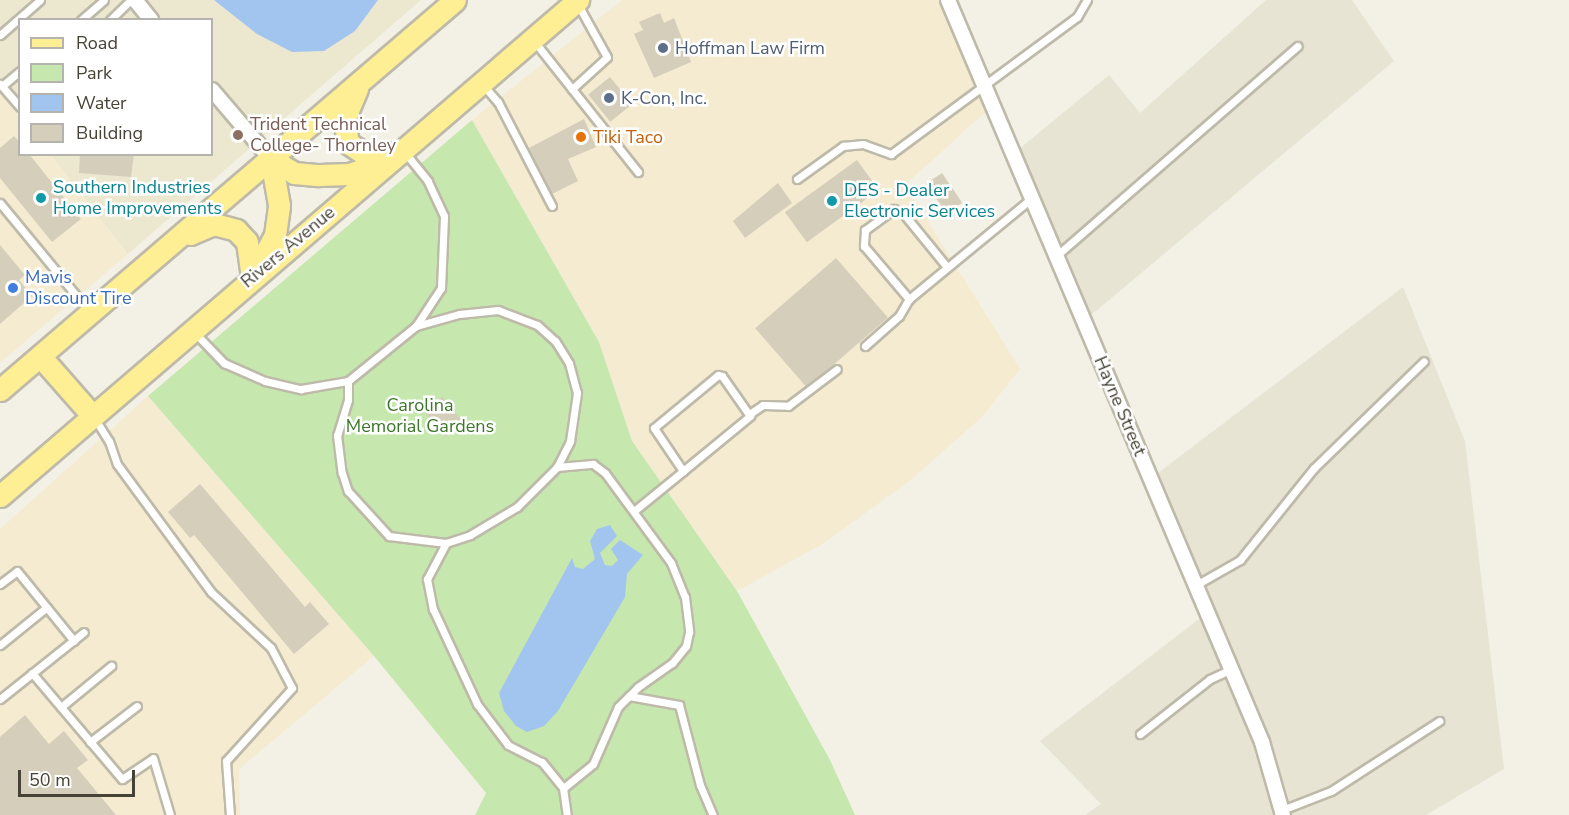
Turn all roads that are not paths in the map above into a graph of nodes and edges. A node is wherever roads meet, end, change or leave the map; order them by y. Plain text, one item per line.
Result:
1 (40, 0) edge
2 (104, 0) edge
3 (133, 0) edge
4 (455, 0) edge
5 (948, 0) edge
6 (1087, 0) edge
7 (577, 1) edge
8 (19, 18) edge
9 (83, 18) edge
10 (112, 18) edge
11 (150, 18) edge
12 (18, 19) edge
13 (0, 34) edge
14 (532, 39) junction
15 (1298, 46) dead end
16 (18, 72) edge
17 (481, 82) junction
18 (360, 83) junction
19 (1, 85) edge
20 (985, 88) junction
21 (572, 89) junction
22 (213, 91) edge
23 (18, 105) edge
24 (397, 154) junction
25 (271, 159) junction
26 (638, 172) dead end
27 (796, 179) dead end
28 (1032, 198) junction
29 (0, 203) edge
30 (552, 206) dead end
31 (176, 239) junction
32 (1056, 256) junction
33 (947, 267) junction
34 (252, 278) junction
35 (909, 298) junction
36 (90, 313) junction
37 (416, 326) junction
38 (192, 330) junction
39 (865, 346) dead end
40 (40, 356) junction
41 (1424, 361) dead end
42 (837, 369) dead end
43 (348, 381) junction
44 (0, 390) edge
45 (751, 413) junction
46 (91, 414) junction
47 (557, 467) junction
48 (683, 471) junction
49 (0, 496) edge
50 (634, 511) junction
51 (446, 543) junction
52 (0, 584) edge
53 (1196, 585) junction
54 (47, 607) junction
55 (84, 632) dead end
56 (74, 641) junction
57 (0, 645) edge
58 (111, 666) dead end
59 (1231, 669) junction
60 (32, 674) junction
61 (629, 696) junction
62 (0, 699) edge
63 (137, 706) dead end
64 (61, 707) junction
65 (1440, 721) dead end
66 (1140, 734) dead end
67 (90, 742) junction
68 (563, 788) junction
69 (1283, 812) edge
70 (170, 815) edge
71 (230, 815) edge
72 (567, 815) edge
73 (713, 815) edge

1 - 8 lane
2 - 9 lane
3 - 10 lane
3 - 11 street
4 - 18 main road
5 - 20 street, Hayne Street
6 - 20 lane
7 - 14 main road, Rivers Avenue
7 - 21 lane
12 - 13 lane
14 - 17 main road, Rivers Avenue
14 - 21 lane
15 - 32 lane
16 - 19 lane
17 - 24 main road, Rivers Avenue
17 - 30 lane
18 - 24 main road
18 - 25 main road
19 - 23 lane
20 - 27 lane
20 - 28 street, Hayne Street
21 - 26 lane
22 - 25 street
24 - 25 main road
24 - 34 main road, Rivers Avenue
24 - 37 lane
25 - 31 main road
25 - 34 main road
28 - 32 street, Hayne Street
28 - 33 lane
29 - 36 lane
31 - 34 main road
31 - 36 main road
32 - 53 street, Hayne Street
33 - 35 lane
33 - 35 lane
34 - 38 main road, Rivers Avenue
35 - 39 lane
36 - 40 main road
37 - 43 lane
37 - 47 lane
38 - 43 lane
38 - 46 main road, Rivers Avenue
40 - 44 main road
40 - 46 main road
41 - 53 lane
42 - 45 lane
43 - 51 lane
45 - 48 lane
45 - 48 lane
46 - 49 main road, Rivers Avenue
46 - 71 lane
47 - 50 lane
47 - 51 lane
48 - 50 lane
50 - 61 lane
51 - 68 lane
52 - 54 lane
53 - 59 street, Hayne Street
54 - 56 lane
54 - 57 lane
55 - 56 lane
56 - 60 lane
58 - 64 lane
59 - 66 lane
59 - 69 street, Hayne Street
60 - 62 lane
60 - 64 lane
61 - 68 lane
61 - 73 lane
63 - 67 lane
64 - 67 lane
65 - 69 lane
67 - 70 lane
68 - 72 lane

